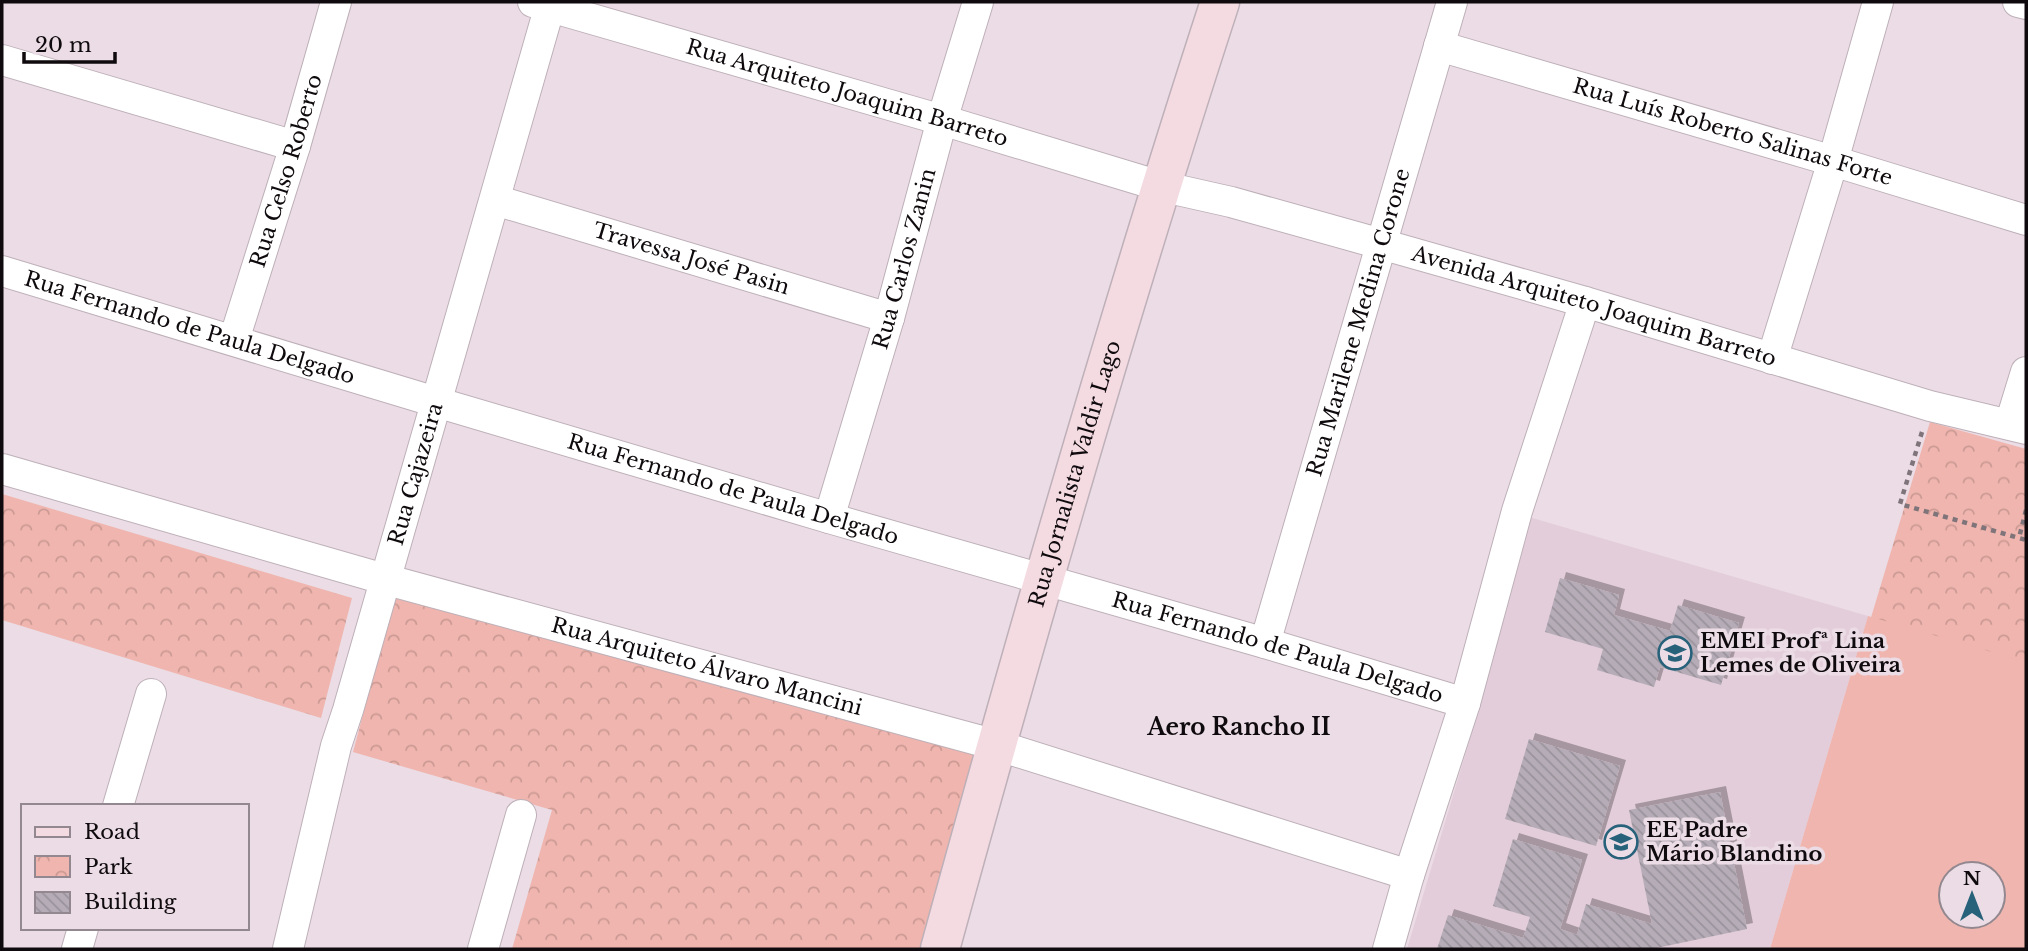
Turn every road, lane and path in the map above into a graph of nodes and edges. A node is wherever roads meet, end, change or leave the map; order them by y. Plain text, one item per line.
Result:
1 (336, 2) edge
2 (978, 2) edge
3 (1220, 2) edge
4 (1452, 2) edge
5 (1878, 2) edge
6 (2018, 2) edge
7 (545, 3) edge
8 (2026, 4) edge
9 (1439, 46) junction
10 (2, 60) edge
11 (943, 120) junction
12 (295, 146) junction
13 (1833, 161) junction
14 (1160, 186) junction
15 (495, 200) junction
16 (2026, 220) edge
17 (1381, 244) junction
18 (2, 271) edge
19 (1585, 302) junction
20 (889, 318) junction
21 (234, 340) junction
22 (1772, 359) junction
23 (2026, 372) edge
24 (436, 402) junction
25 (1930, 406) junction
26 (2018, 427) edge
27 (2, 469) edge
28 (2026, 510) edge
29 (829, 518) junction
30 (2019, 538) junction
31 (2026, 540) edge
32 (1045, 578) junction
33 (384, 579) junction
34 (1265, 642) junction
35 (151, 694) dead end
36 (1465, 703) junction
37 (996, 745) junction
38 (119, 804) edge
39 (520, 815) dead end
40 (1409, 875) junction
41 (82, 930) edge
42 (76, 949) edge
43 (288, 949) edge
44 (483, 949) edge
45 (940, 949) edge
46 (1388, 949) edge

1 - 12 street, Rua Celso Roberto
2 - 11 street, Rua Carlos Zanin
3 - 14 street, Rua Jornalista Valdir Lago
4 - 9 street, Rua Marilene Medina Corone
5 - 13 street
6 - 8 street
7 - 11 street, Rua Arquiteto Joaquim Barreto
7 - 15 street, Rua Cajazeira
9 - 13 street, Rua Luís Roberto Salinas Forte
9 - 17 street, Rua Marilene Medina Corone
10 - 12 street
11 - 14 street, Rua Arquiteto Joaquim Barreto
11 - 20 street, Rua Carlos Zanin
12 - 21 street, Rua Celso Roberto
13 - 16 street, Rua Luís Roberto Salinas Forte
13 - 22 street
14 - 17 street, Avenida Arquiteto Joaquim Barreto
14 - 32 street, Rua Jornalista Valdir Lago
15 - 20 street, Travessa José Pasin
15 - 24 street, Rua Cajazeira
17 - 19 street, Avenida Arquiteto Joaquim Barreto
17 - 34 street, Rua Marilene Medina Corone
18 - 21 street, Rua Fernando de Paula Delgado
19 - 22 street, Avenida Arquiteto Joaquim Barreto
19 - 36 street
20 - 29 street, Rua Carlos Zanin
21 - 24 street, Rua Fernando de Paula Delgado
22 - 25 street, Avenida Arquiteto Joaquim Barreto
23 - 26 street
24 - 29 street, Rua Fernando de Paula Delgado
24 - 33 street, Rua Cajazeira
25 - 26 street, Avenida Arquiteto Joaquim Barreto
25 - 30 path
27 - 33 street, Rua Arquiteto Álvaro Mancini
28 - 30 path
29 - 32 street, Rua Fernando de Paula Delgado
30 - 31 path
32 - 34 street, Rua Fernando de Paula Delgado
32 - 37 street, Rua Jornalista Valdir Lago
33 - 37 street, Rua Arquiteto Álvaro Mancini
33 - 43 street, Rua Cajazeira
34 - 36 street, Rua Fernando de Paula Delgado
35 - 38 street
36 - 40 street
37 - 40 street, Rua Arquiteto Álvaro Mancini
37 - 45 street, Rua Jornalista Valdir Lago
39 - 44 street
40 - 46 street
41 - 42 street

